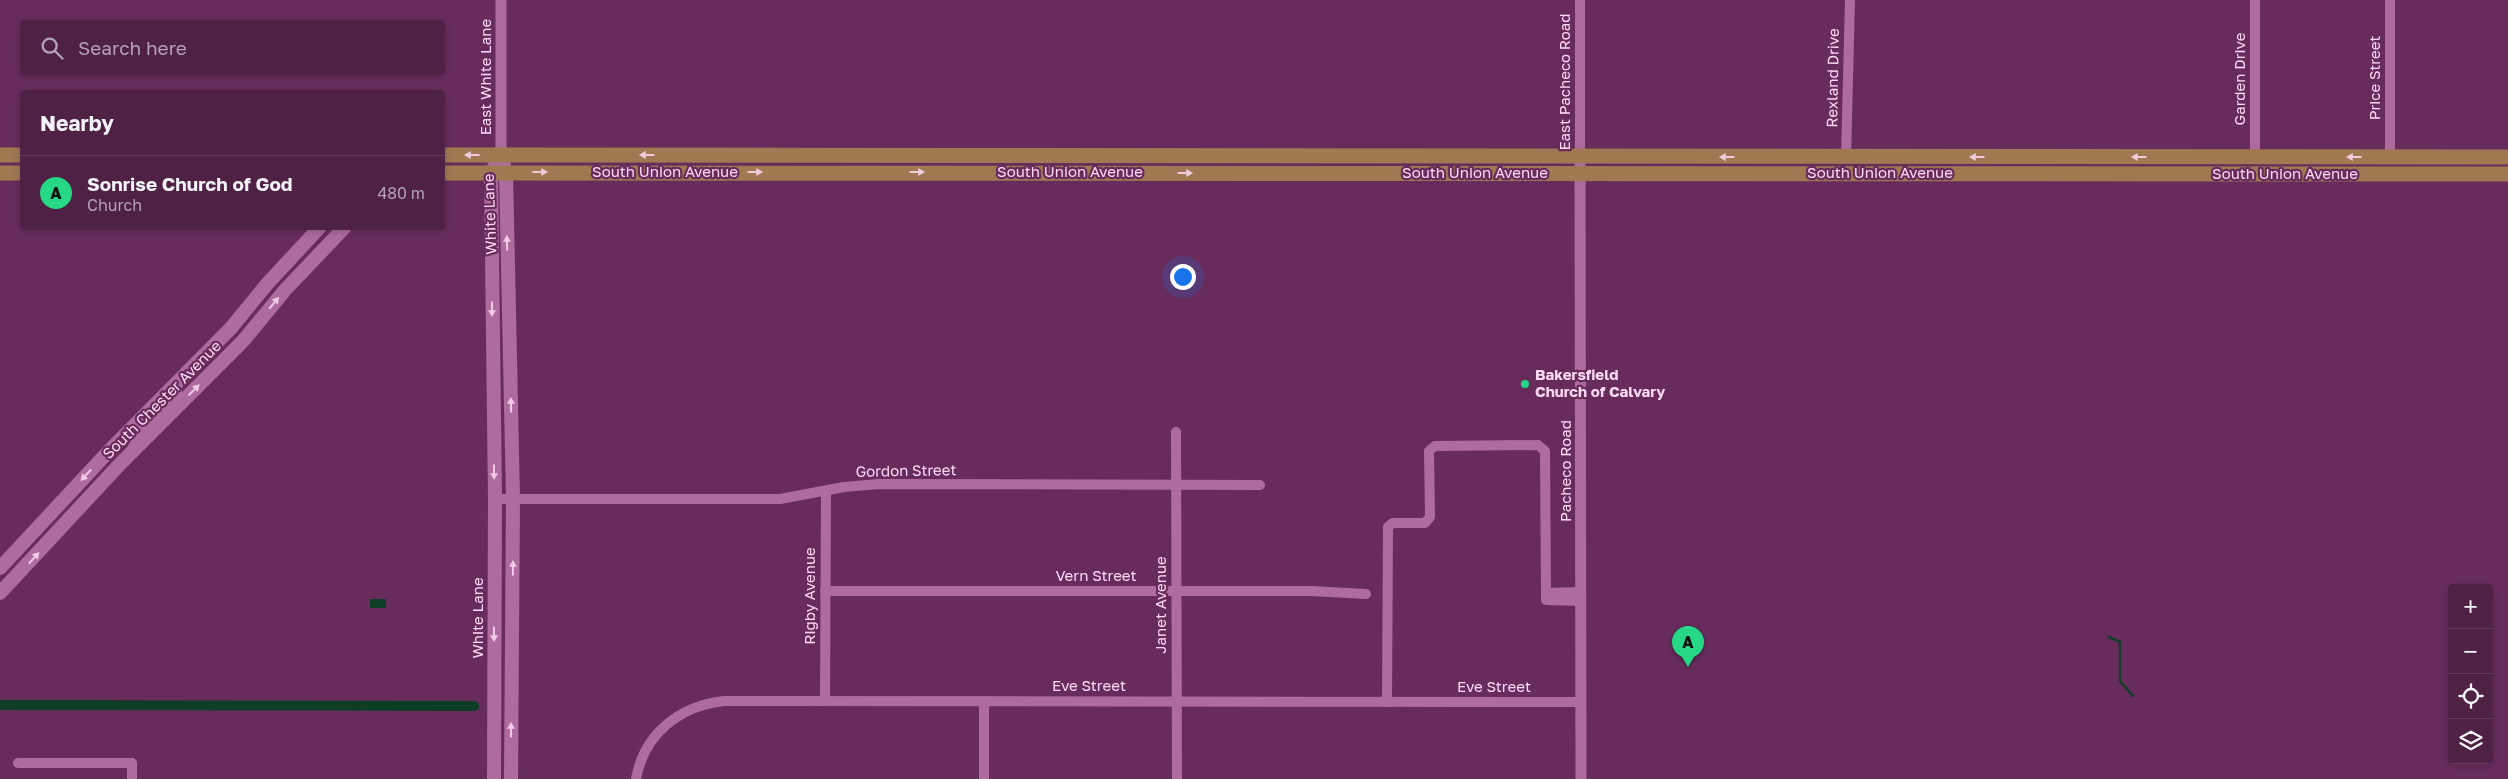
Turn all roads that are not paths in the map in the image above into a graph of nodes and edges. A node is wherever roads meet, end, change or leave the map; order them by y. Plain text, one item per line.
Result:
1 (501, 0) edge
2 (1580, 0) edge
3 (1850, 0) edge
4 (2255, 0) edge
5 (2390, 0) edge
6 (20, 154) edge
7 (445, 154) edge
8 (0, 155) edge
9 (501, 155) junction
10 (739, 156) junction
11 (886, 156) junction
12 (1031, 156) junction
13 (1177, 156) junction
14 (1846, 157) junction
15 (1950, 157) junction
16 (2255, 157) junction
17 (2390, 157) junction
18 (2508, 158) edge
19 (1580, 164) junction
20 (654, 172) junction
21 (802, 172) junction
22 (947, 172) junction
23 (1095, 172) junction
24 (0, 173) edge
25 (20, 173) edge
26 (445, 173) edge
27 (498, 173) junction
28 (1737, 173) junction
29 (1840, 173) junction
30 (2148, 174) junction
31 (2402, 174) junction
32 (2508, 174) edge
33 (317, 230) edge
34 (342, 230) edge
35 (174, 385) junction
36 (1176, 432) dead end
37 (130, 455) junction
38 (1176, 485) junction
39 (1260, 485) dead end
40 (826, 492) junction
41 (513, 498) junction
42 (495, 499) junction
43 (0, 568) edge
44 (826, 591) junction
45 (1176, 591) junction
46 (0, 593) edge
47 (1366, 594) dead end
48 (1581, 596) junction
49 (825, 701) junction
50 (984, 701) junction
51 (1176, 701) junction
52 (1387, 702) junction
53 (1581, 702) junction
54 (18, 763) dead end
55 (132, 779) edge
56 (494, 779) edge
57 (511, 779) edge
58 (636, 779) edge
59 (984, 779) edge
60 (1176, 779) edge
61 (1581, 779) edge

1 - 9 street, East White Lane
2 - 19 street, East Pacheco Road
3 - 14 street, Rexland Drive
4 - 16 street, Garden Drive
5 - 17 street, Price Street
6 - 8 main road
9 -> 7 main road, South Union Avenue
10 -> 9 main road, South Union Avenue
9 - 27 main road, White Lane
10 - 11 main road, South Union Avenue
10 - 20 main road
11 - 12 main road, South Union Avenue
11 - 21 main road
12 - 13 main road, South Union Avenue
12 - 22 main road
13 - 19 main road, South Union Avenue
13 - 23 main road
14 - 15 main road, South Union Avenue
14 -> 19 main road, South Union Avenue
14 - 28 main road
16 -> 15 main road, South Union Avenue
15 - 29 main road
17 -> 16 main road, South Union Avenue
16 - 30 main road
17 - 18 main road, South Union Avenue
18 - 31 main road
23 -> 19 main road, South Union Avenue
19 - 28 main road, South Union Avenue
19 - 48 street, Pacheco Road
20 -> 21 main road, South Union Avenue
27 -> 20 main road, South Union Avenue
21 -> 22 main road, South Union Avenue
22 - 23 main road, South Union Avenue
24 - 25 main road
26 - 27 main road, South Union Avenue
41 -> 27 main road, White Lane
27 -> 42 main road, White Lane
28 - 29 main road, South Union Avenue
29 - 30 main road, South Union Avenue
30 - 31 main road, South Union Avenue
31 - 32 main road, South Union Avenue
33 - 35 main road, South Chester Avenue
37 -> 34 main road, South Chester Avenue
35 - 37 street
35 -> 43 main road, South Chester Avenue
36 - 38 street, Janet Avenue
46 -> 37 main road, South Chester Avenue
38 - 39 street, Gordon Street
38 - 40 street, Gordon Street
38 - 45 street, Janet Avenue
40 - 41 street, Gordon Street
40 - 44 street, Rigby Avenue
41 - 42 street, Gordon Street
57 -> 41 main road, White Lane
42 -> 56 main road, White Lane
44 - 45 street, Vern Street
44 - 49 street, Rigby Avenue
45 - 47 street, Vern Street
45 - 51 street, Janet Avenue
48 - 52 street
48 - 53 street, Pacheco Road
49 - 50 street, Eve Street
49 - 58 street, Eve Street
50 - 51 street, Eve Street
50 - 59 street
51 - 52 street, Eve Street
51 - 60 street, Janet Avenue
52 - 53 street, Eve Street
53 - 61 street, Pacheco Road
54 - 55 street

